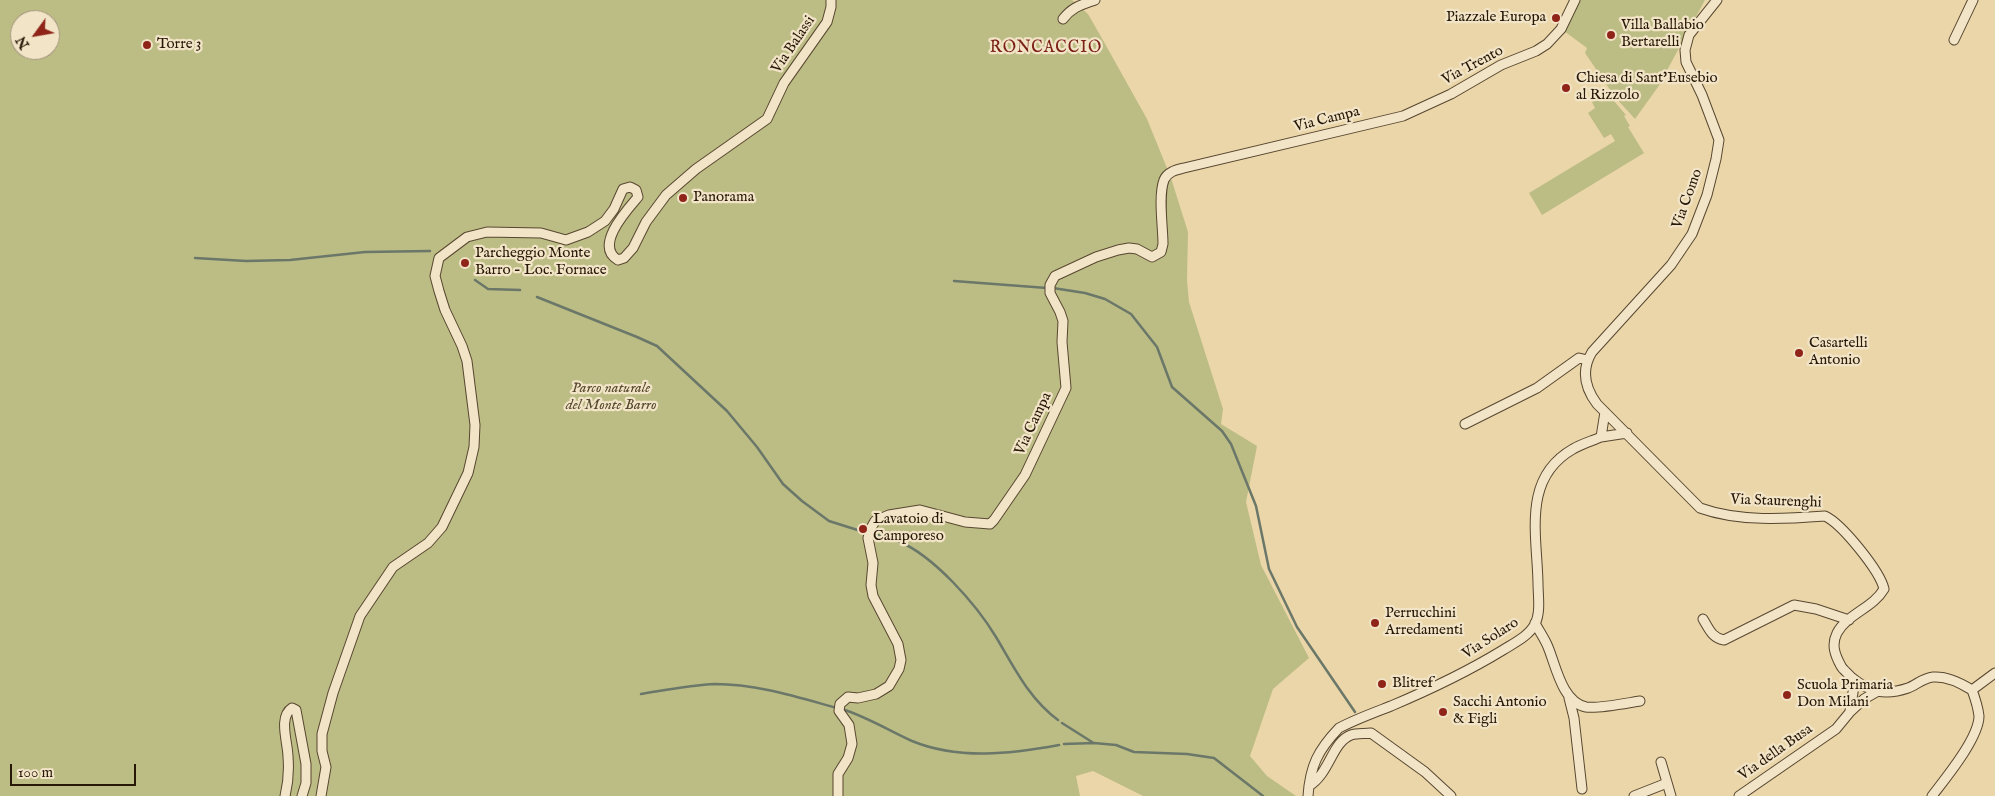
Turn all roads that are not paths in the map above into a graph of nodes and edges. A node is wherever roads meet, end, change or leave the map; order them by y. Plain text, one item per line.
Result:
1 (831, 0) edge
2 (1095, 0) edge
3 (1575, 0) edge
4 (1717, 0) edge
5 (1973, 0) edge
6 (1063, 19) dead end
7 (1954, 40) dead end
8 (1403, 116) joint
9 (1587, 360) junction
10 (1605, 412) junction
11 (1464, 424) dead end
12 (1627, 434) junction
13 (1601, 437) junction
14 (1703, 619) dead end
15 (1849, 620) junction
16 (1535, 624) junction
17 (1995, 673) edge
18 (1855, 680) junction
19 (1972, 690) junction
20 (1878, 691) junction
21 (1569, 695) junction
22 (1640, 701) dead end
23 (1850, 712) junction
24 (1661, 762) dead end
25 (1309, 781) junction
26 (1667, 783) junction
27 (1582, 789) dead end
28 (1750, 793) edge
29 (284, 796) edge
30 (302, 796) edge
31 (321, 796) edge
32 (838, 796) edge
33 (1308, 796) edge
34 (1451, 796) edge
35 (1634, 796) edge
36 (1671, 796) edge
37 (1739, 796) edge
38 (1932, 796) edge

1 - 31 street, Via Balassi
2 - 6 street
3 - 8 street, Via Trento
4 - 9 street, Via Como
5 - 7 street
8 - 32 street, Via Campa
9 - 10 street
9 - 11 street
10 - 12 street, Via Staurenghi
10 - 13 street
12 - 13 street, Via Solaro
12 - 15 street, Via Staurenghi
13 - 16 street, Via Solaro
14 - 15 street
15 - 18 street, Via Staurenghi
16 - 21 street
16 - 25 street, Via Solaro
17 - 19 street
18 - 20 street, Via Staurenghi
18 - 23 street
19 - 20 street, Via Staurenghi
19 - 38 street
20 - 23 street, Via della Busa
21 - 22 street
21 - 27 street
23 - 28 street, Via della Busa
24 - 26 street
25 - 33 street, Via Solaro
25 - 34 street
26 - 35 street
26 - 36 street
28 - 37 street, Via della Busa
29 - 30 street

